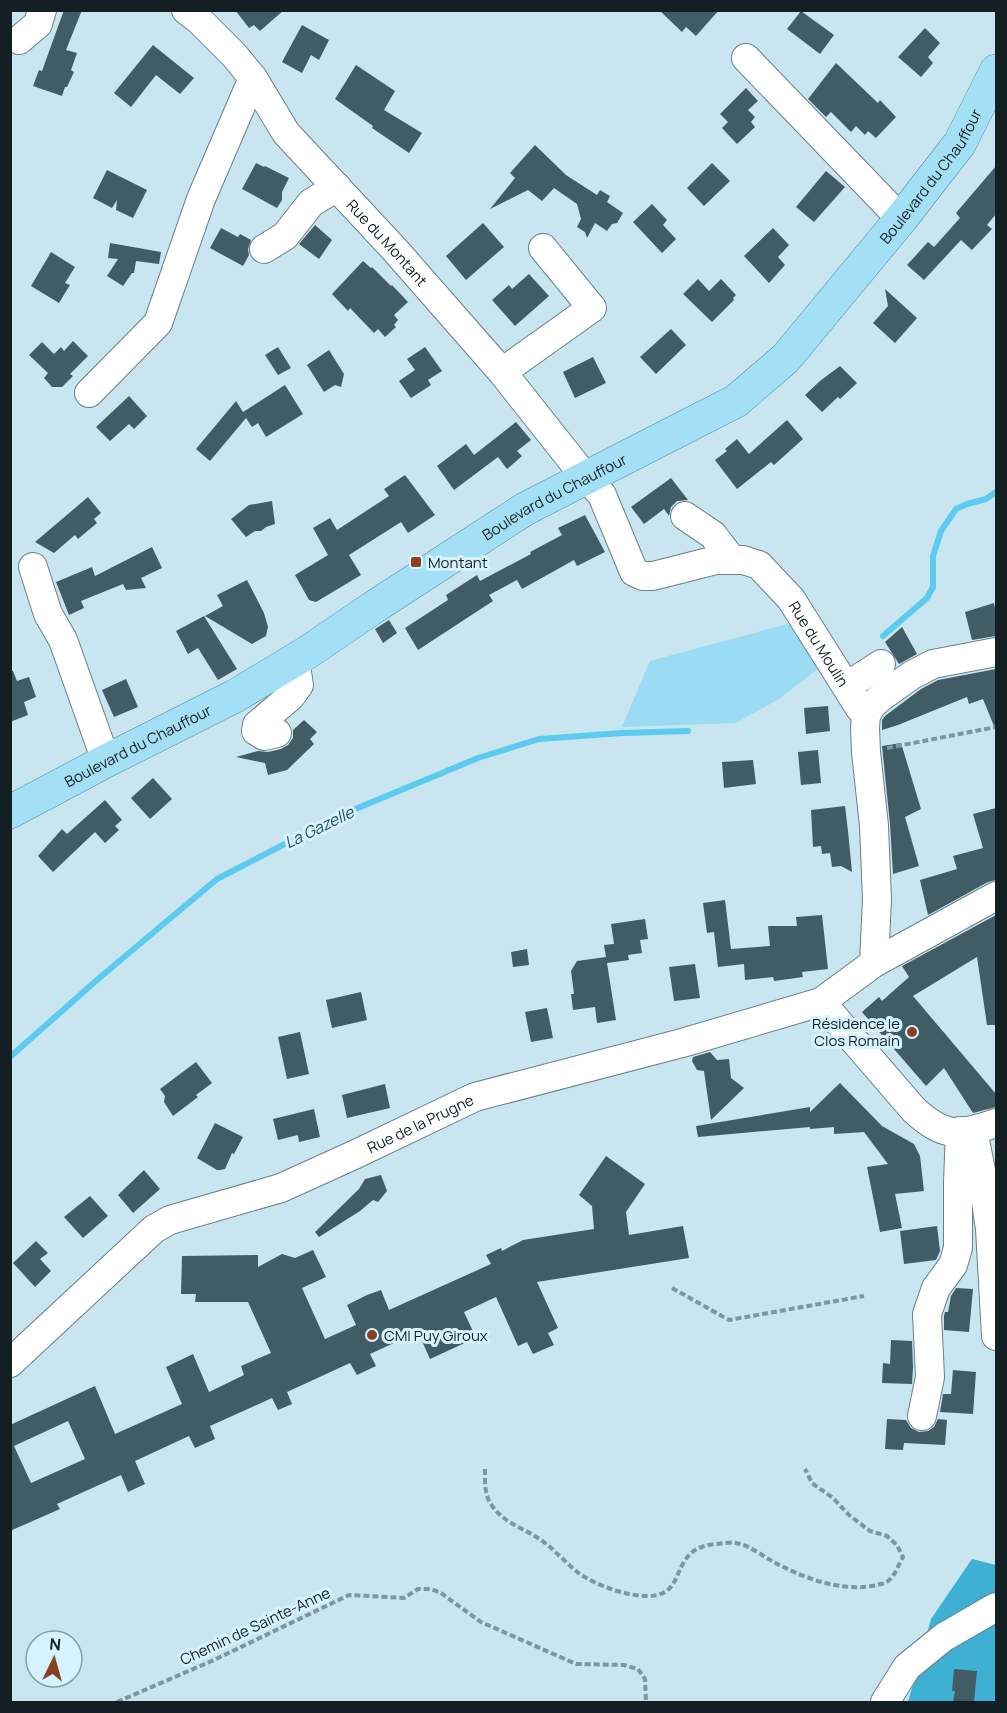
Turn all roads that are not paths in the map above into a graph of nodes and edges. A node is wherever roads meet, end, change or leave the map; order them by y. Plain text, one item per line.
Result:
1 (42, 10) edge
2 (186, 10) edge
3 (19, 40) dead end
4 (746, 58) dead end
5 (996, 71) edge
6 (253, 78) junction
7 (337, 187) junction
8 (901, 219) junction
9 (543, 248) dead end
10 (264, 249) dead end
11 (502, 372) junction
12 (89, 393) dead end
13 (587, 477) junction
14 (685, 516) dead end
15 (732, 560) junction
16 (33, 567) dead end
17 (996, 652) edge
18 (295, 660) junction
19 (881, 664) dead end
20 (846, 686) junction
21 (867, 715) junction
22 (277, 733) dead end
23 (106, 761) junction
24 (10, 812) edge
25 (996, 896) edge
26 (874, 963) junction
27 (821, 1002) junction
28 (976, 1128) edge
29 (996, 1336) edge
30 (10, 1363) edge
31 (922, 1416) dead end
32 (996, 1607) edge
33 (885, 1702) edge

1 - 3 street
2 - 6 street, Rue du Montant
4 - 8 street
5 - 8 main road, Boulevard du Chauffour
6 - 7 street, Rue du Montant
6 - 12 street
7 - 10 street
7 - 11 street, Rue du Montant
8 - 13 main road, Boulevard du Chauffour
9 - 11 street
11 - 13 street, Rue du Montant
13 - 15 street, Rue du Moulin
13 - 18 main road, Boulevard du Chauffour
14 - 15 street
15 - 20 street, Rue du Moulin
16 - 23 street
17 - 21 street
18 - 22 street
18 - 23 main road, Boulevard du Chauffour
19 - 20 street
20 - 21 street, Rue du Moulin
21 - 26 street
23 - 24 main road, Boulevard du Chauffour
25 - 26 street, Rue de la Prugne
26 - 27 street, Rue de la Prugne
27 - 28 street
27 - 30 street, Rue de la Prugne
28 - 29 street
28 - 31 street
32 - 33 street

